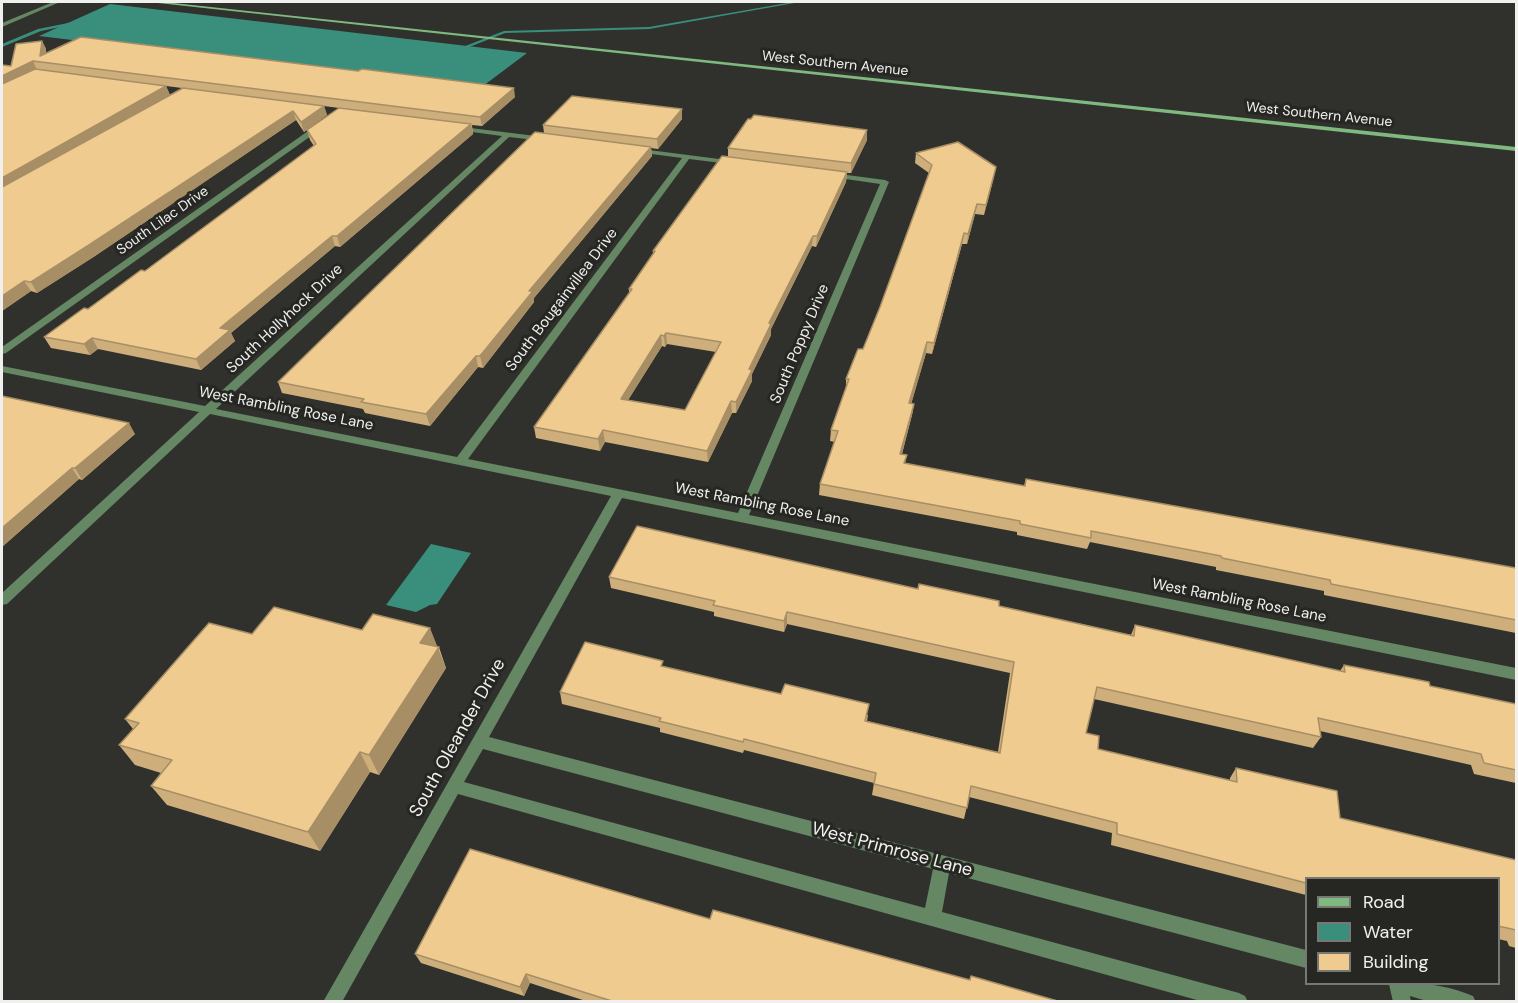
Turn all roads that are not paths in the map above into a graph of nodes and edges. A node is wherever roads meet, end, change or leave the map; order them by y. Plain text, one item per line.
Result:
1 (57, 2) edge
2 (152, 2) edge
3 (2, 25) edge
4 (330, 120) edge
5 (452, 127) edge
6 (508, 134) junction
7 (556, 140) edge
8 (627, 149) edge
9 (1516, 149) edge
10 (687, 157) junction
11 (745, 164) edge
12 (827, 175) edge
13 (2, 351) edge
14 (2, 369) edge
15 (208, 410) junction
16 (460, 461) junction
17 (619, 493) junction
18 (742, 518) junction
19 (2, 600) edge
20 (1516, 674) edge
21 (478, 741) junction
22 (453, 786) junction
23 (942, 863) junction
24 (932, 918) junction
25 (1305, 959) edge
26 (1398, 985) edge
27 (1402, 985) edge
28 (332, 1002) edge
29 (1239, 1002) edge
30 (1402, 1002) edge
31 (1467, 1002) edge

1 - 3 street
2 - 9 main road, West Southern Avenue
4 - 13 street, South Lilac Drive
5 - 6 street
6 - 7 street
6 - 15 street, South Hollyhock Drive
8 - 10 street
10 - 11 street
10 - 16 street, South Bougainvillea Drive
12 - 18 street, South Poppy Drive
14 - 15 street, West Rambling Rose Lane
15 - 16 street, West Rambling Rose Lane
15 - 19 street, South Hollyhock Drive
16 - 17 street, West Rambling Rose Lane
17 - 18 street, West Rambling Rose Lane
17 - 21 street, South Oleander Drive
18 - 20 street, West Rambling Rose Lane
21 - 22 street, South Oleander Drive
21 - 23 street, West Primrose Lane
22 - 24 street
22 - 28 street, South Oleander Drive
23 - 24 street
23 - 25 street, West Primrose Lane
24 - 29 street
26 - 30 street
27 - 31 street

